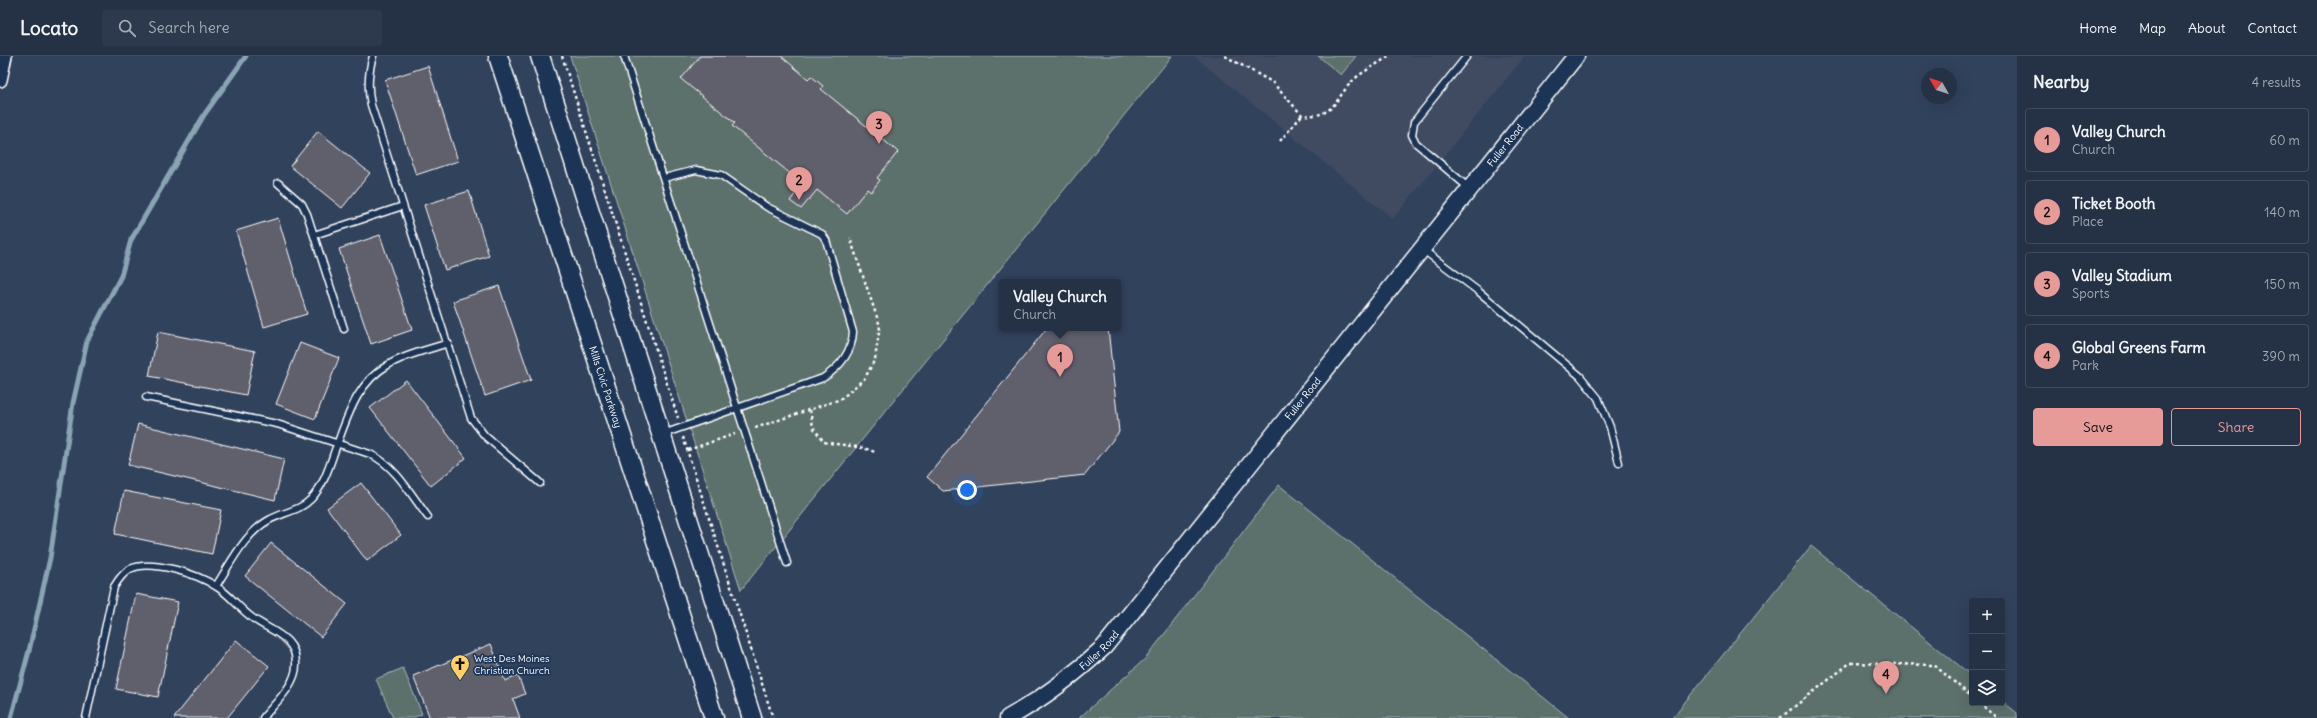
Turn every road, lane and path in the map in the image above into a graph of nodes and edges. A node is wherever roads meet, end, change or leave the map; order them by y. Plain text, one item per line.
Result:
1 (5, 56) edge
2 (372, 56) edge
3 (498, 56) edge
4 (540, 56) edge
5 (562, 56) edge
6 (624, 56) edge
7 (1225, 56) edge
8 (1389, 56) edge
9 (1467, 56) edge
10 (1576, 56) edge
11 (0, 80) edge
12 (1302, 116) junction
13 (1280, 141) dead end
14 (664, 178) junction
15 (278, 183) dead end
16 (1469, 189) junction
17 (403, 206) junction
18 (314, 235) junction
19 (1422, 248) junction
20 (344, 329) dead end
21 (448, 344) junction
22 (146, 397) dead end
23 (738, 408) junction
24 (810, 410) dead end
25 (680, 427) junction
26 (662, 434) junction
27 (338, 443) junction
28 (876, 453) dead end
29 (1619, 463) dead end
30 (540, 483) dead end
31 (428, 517) dead end
32 (787, 563) dead end
33 (216, 586) junction
34 (1969, 694) edge
35 (1983, 706) edge
36 (86, 718) edge
37 (263, 718) edge
38 (714, 718) edge
39 (752, 718) edge
40 (773, 718) edge
41 (1008, 718) edge
42 (1780, 718) edge
43 (1997, 718) edge

1 - 11 street
2 - 17 lane
3 - 38 main road, Mills Civic Parkway
4 - 26 main road
5 - 25 path
6 - 14 lane
7 - 12 path
8 - 12 path
9 - 16 lane
10 - 16 street, Fuller Road
12 - 13 path
14 - 23 lane
14 - 23 lane
15 - 18 lane
16 - 19 street, Fuller Road
17 - 18 lane
17 - 21 lane
18 - 20 lane
19 - 29 lane
19 - 41 street, Fuller Road
21 - 27 lane
21 - 30 lane
22 - 27 lane
23 - 25 lane
23 - 32 lane
24 - 28 path
25 - 26 lane
25 - 40 path
26 - 39 main road
27 - 31 lane
27 - 33 lane
33 - 36 lane
33 - 37 lane
34 - 42 path
35 - 43 path

